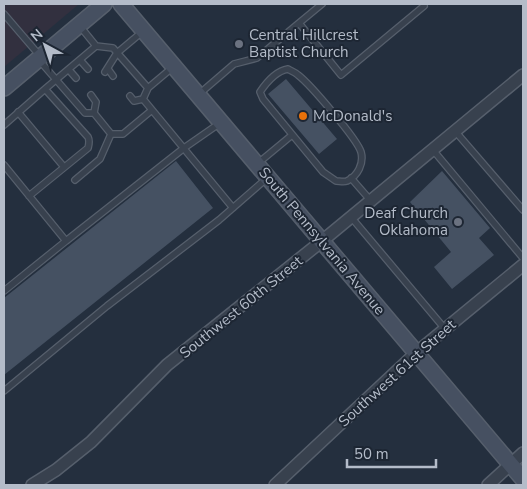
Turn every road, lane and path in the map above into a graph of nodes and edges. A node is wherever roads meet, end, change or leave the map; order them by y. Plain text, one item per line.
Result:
1 (104, 4) edge
2 (121, 4) edge
3 (322, 4) edge
4 (424, 5) edge
5 (4, 14) edge
6 (299, 23) junction
7 (79, 25) junction
8 (144, 30) junction
9 (96, 46) junction
10 (117, 52) junction
11 (40, 58) junction
12 (80, 60) junction
13 (174, 66) junction
14 (88, 69) dead end
15 (68, 70) junction
16 (523, 75) edge
17 (113, 76) dead end
18 (76, 78) dead end
19 (56, 80) junction
20 (4, 88) edge
21 (148, 88) junction
22 (45, 89) junction
23 (91, 95) dead end
24 (198, 95) junction
25 (130, 96) dead end
26 (143, 99) junction
27 (152, 110) junction
28 (18, 112) junction
29 (94, 113) junction
30 (221, 122) junction
31 (4, 125) edge
32 (455, 131) junction
33 (111, 134) junction
34 (292, 135) junction
35 (184, 148) junction
36 (433, 150) junction
37 (257, 164) junction
38 (4, 165) edge
39 (64, 167) junction
40 (268, 178) junction
41 (351, 178) junction
42 (75, 180) dead end
43 (29, 196) junction
44 (371, 201) junction
45 (233, 208) junction
46 (523, 210) edge
47 (351, 217) junction
48 (66, 241) junction
49 (322, 242) junction
50 (523, 258) edge
51 (523, 265) edge
52 (4, 291) edge
53 (445, 329) junction
54 (416, 353) junction
55 (4, 391) edge
56 (523, 453) edge
57 (511, 464) junction
58 (523, 479) edge
59 (32, 485) edge
60 (275, 485) edge
61 (488, 485) edge

1 - 7 main road
2 - 8 main road, South Pennsylvania Avenue
3 - 6 lane
4 - 6 lane
5 - 11 lane
6 - 24 lane
7 - 9 lane
7 - 11 main road
8 - 10 lane
8 - 13 main road, South Pennsylvania Avenue
9 - 10 lane
9 - 12 lane
10 - 17 lane
10 - 21 lane
11 - 19 lane
11 - 20 main road
12 - 14 lane
12 - 15 lane
13 - 21 lane
13 - 24 main road, South Pennsylvania Avenue
15 - 18 lane
15 - 19 lane
16 - 32 street, Southwest 60th Street
19 - 22 lane
19 - 29 lane
21 - 26 lane
22 - 28 lane
22 - 39 lane
23 - 29 lane
24 - 30 main road, South Pennsylvania Avenue
25 - 26 lane
26 - 27 lane
27 - 33 lane
27 - 35 lane
28 - 31 lane
28 - 39 lane
29 - 33 lane
30 - 35 lane
30 - 37 main road, South Pennsylvania Avenue
32 - 36 street, Southwest 60th Street
32 - 46 lane
33 - 42 lane
34 - 37 lane
34 - 41 lane
34 - 41 lane
35 - 45 lane
35 - 48 lane
36 - 44 street, Southwest 60th Street
36 - 50 lane
37 - 40 main road, South Pennsylvania Avenue
38 - 43 lane
39 - 43 lane
40 - 45 lane
40 - 49 main road, South Pennsylvania Avenue
41 - 44 lane
43 - 48 lane
44 - 47 street, Southwest 60th Street
45 - 55 lane
47 - 49 street, Southwest 60th Street
47 - 53 lane
48 - 52 lane
49 - 54 main road, South Pennsylvania Avenue
49 - 59 street, Southwest 60th Street
51 - 53 street, Southwest 61st Street
53 - 54 street, Southwest 61st Street
54 - 57 main road, South Pennsylvania Avenue
54 - 60 street, Southwest 61st Street
56 - 57 street
57 - 58 main road, South Pennsylvania Avenue
57 - 61 street

